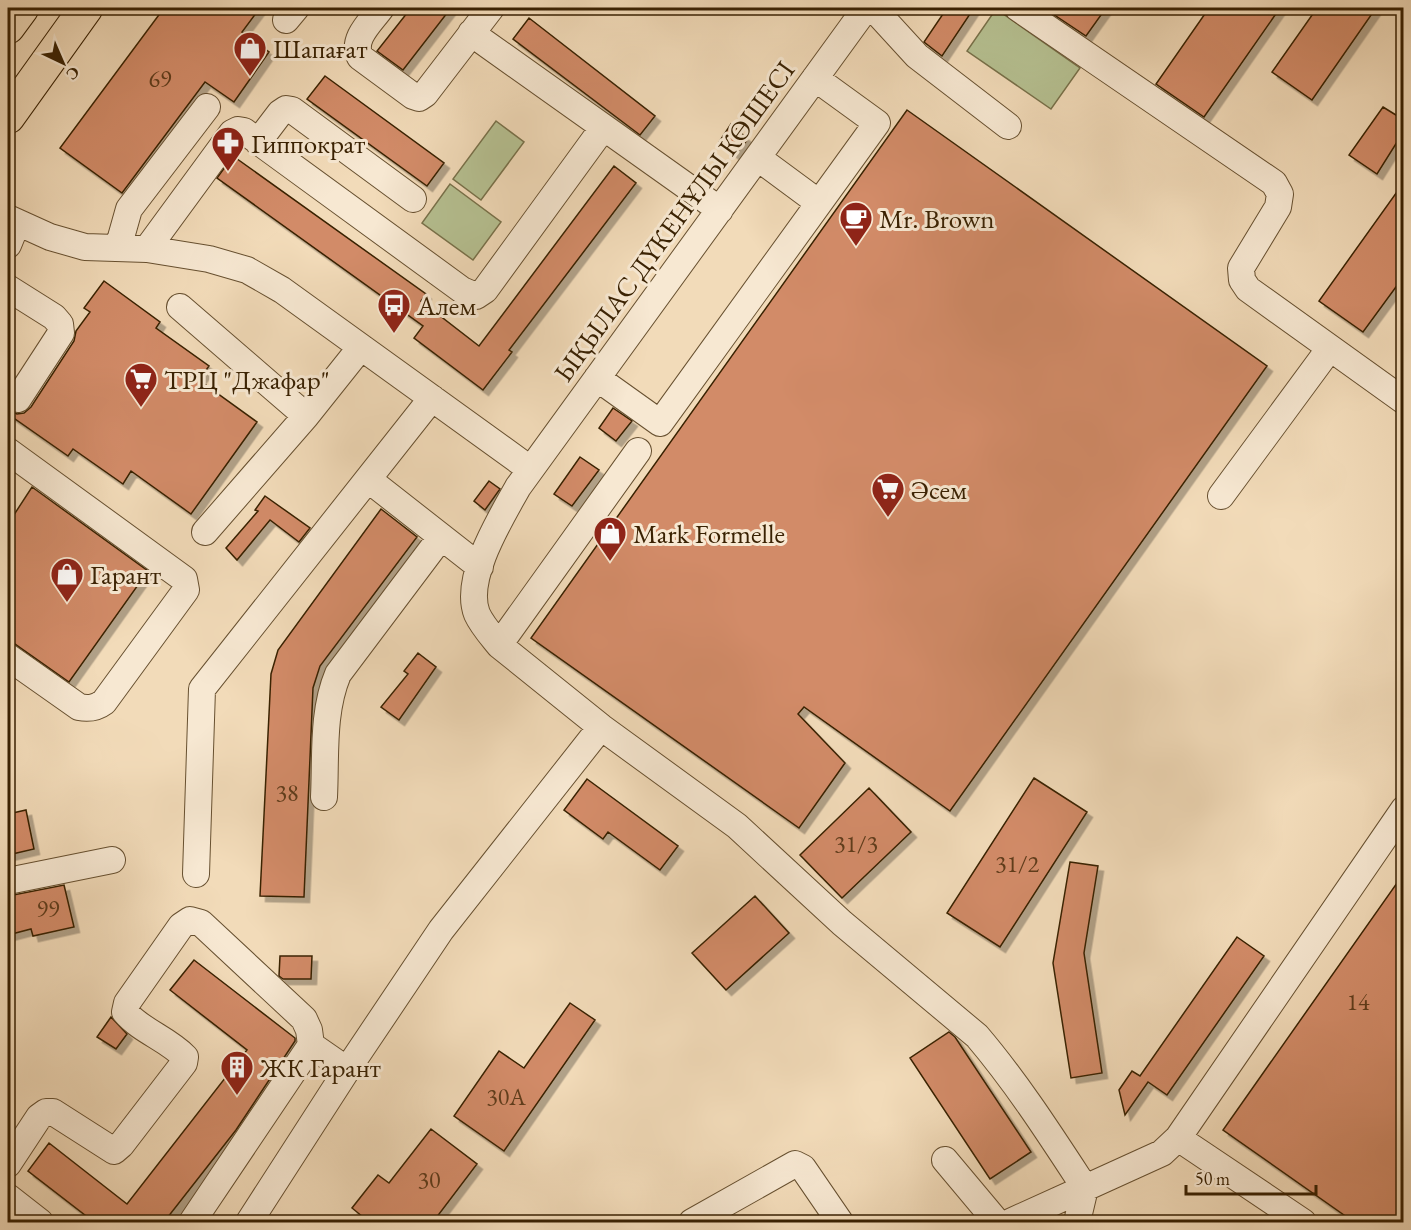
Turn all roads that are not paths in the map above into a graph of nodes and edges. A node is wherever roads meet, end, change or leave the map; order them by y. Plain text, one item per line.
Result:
1 (22, 8) edge
2 (86, 8) edge
3 (381, 8) edge
4 (491, 8) edge
5 (866, 8) edge
6 (873, 8) edge
7 (1018, 8) edge
8 (8, 27) edge
9 (471, 33) junction
10 (815, 78) junction
11 (207, 107) dead end
12 (8, 117) edge
13 (1008, 126) dead end
14 (603, 128) junction
15 (258, 142) junction
16 (758, 158) junction
17 (413, 199) dead end
18 (819, 203) junction
19 (720, 210) junction
20 (11, 229) edge
21 (118, 248) junction
22 (147, 249) junction
23 (8, 288) edge
24 (180, 307) dead end
25 (362, 347) junction
26 (1330, 348) junction
27 (597, 378) junction
28 (432, 398) junction
29 (18, 399) dead end
30 (1404, 401) edge
31 (306, 416) junction
32 (8, 451) edge
33 (638, 452) dead end
34 (530, 469) junction
35 (369, 480) junction
36 (1221, 496) dead end
37 (206, 532) dead end
38 (441, 537) junction
39 (480, 567) junction
40 (499, 645) junction
41 (8, 657) edge
42 (601, 727) junction
43 (324, 797) dead end
44 (1404, 809) edge
45 (112, 860) dead end
46 (196, 874) dead end
47 (8, 881) edge
48 (311, 1045) junction
49 (347, 1070) junction
50 (1178, 1138) junction
51 (945, 1160) dead end
52 (8, 1164) edge
53 (1085, 1188) junction
54 (8, 1197) edge
55 (40, 1222) edge
56 (192, 1222) edge
57 (249, 1222) edge
58 (692, 1222) edge
59 (840, 1222) edge
60 (997, 1222) edge
61 (1010, 1222) edge
62 (1077, 1222) edge
63 (1303, 1222) edge

1 - 8 main road
2 - 12 main road
3 - 9 street
4 - 9 street
5 - 10 street, ЫҚЫЛАС ДҮКЕНҰЛЫ КӨШЕСІ
6 - 13 street
7 - 26 street
9 - 14 street
10 - 16 street, ЫҚЫЛАС ДҮКЕНҰЛЫ КӨШЕСІ
10 - 18 street
11 - 21 street
14 - 15 street
14 - 19 street
15 - 17 street
15 - 22 street
16 - 18 street
16 - 19 street, ЫҚЫЛАС ДҮКЕНҰЛЫ КӨШЕСІ
18 - 27 street
19 - 27 street, ЫҚЫЛАС ДҮКЕНҰЛЫ КӨШЕСІ
20 - 21 street
21 - 22 street
22 - 25 street
23 - 29 street
24 - 31 street
25 - 28 street
25 - 31 street
26 - 30 street
26 - 36 street
27 - 34 street, ЫҚЫЛАС ДҮКЕНҰЛЫ КӨШЕСІ
28 - 34 street
28 - 35 street
31 - 37 street
32 - 41 street
33 - 40 street
34 - 39 street, ЫҚЫЛАС ДҮКЕНҰЛЫ КӨШЕСІ
35 - 38 street
35 - 46 street
38 - 39 street
38 - 43 street
39 - 40 street, ЫҚЫЛАС ДҮКЕНҰЛЫ КӨШЕСІ
40 - 42 street, ЫҚЫЛАС ДҮКЕНҰЛЫ КӨШЕСІ
42 - 49 street
42 - 53 street, ЫҚЫЛАС ДҮКЕНҰЛЫ КӨШЕСІ
44 - 50 street
45 - 47 street
48 - 49 street
48 - 52 street
48 - 56 street
49 - 57 street
50 - 53 street
50 - 63 street
51 - 60 street
53 - 61 street
53 - 62 street
54 - 55 street
58 - 59 street

